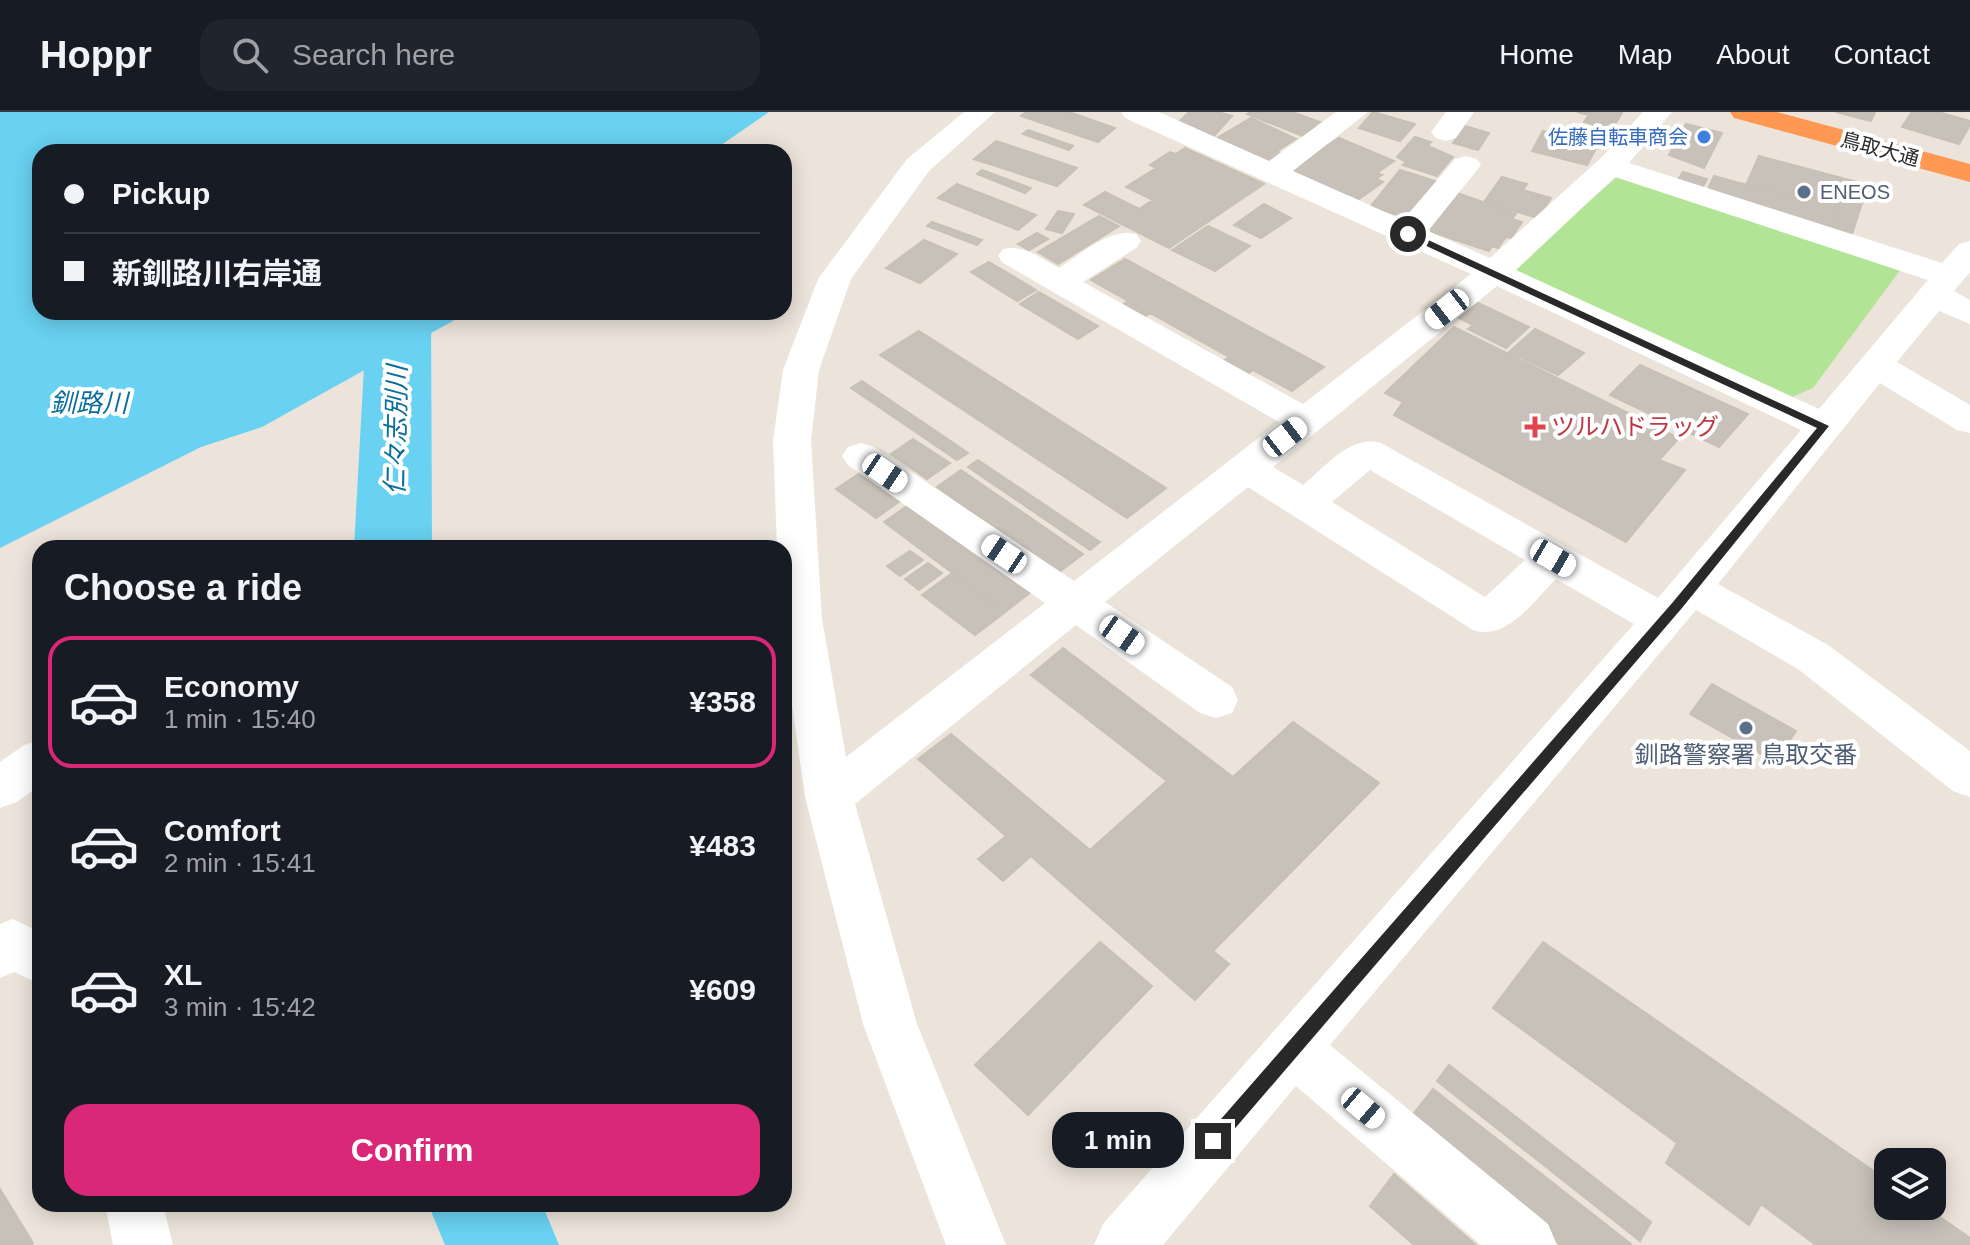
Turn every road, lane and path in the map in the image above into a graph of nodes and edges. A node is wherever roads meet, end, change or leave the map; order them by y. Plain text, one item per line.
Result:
1 (981, 112) edge
2 (1354, 112) edge
3 (1658, 112) edge
4 (1744, 112) edge
5 (1149, 115) edge
6 (1466, 165) dead end
7 (1610, 166) junction
8 (1271, 173) junction
9 (1970, 173) edge
10 (1408, 234) junction
11 (1125, 241) dead end
12 (1014, 256) dead end
13 (1494, 272) junction
14 (1059, 282) junction
15 (1956, 284) edge
16 (1875, 365) junction
17 (1305, 421) junction
18 (1970, 421) edge
19 (1824, 426) junction
20 (861, 456) dead end
21 (1246, 468) junction
22 (1305, 504) junction
23 (1553, 558) junction
24 (1075, 602) junction
25 (1677, 605) junction
26 (1216, 700) dead end
27 (32, 765) edge
28 (1970, 777) edge
29 (0, 788) edge
30 (829, 797) junction
31 (0, 954) edge
32 (32, 955) edge
33 (1293, 1049) junction
34 (136, 1212) edge
35 (143, 1245) edge
36 (976, 1245) edge
37 (1124, 1245) edge
38 (1527, 1245) edge

1 - 30 street
2 - 8 street
3 - 7 street
4 - 9 highway, 鳥取大通
5 - 8 street
6 - 10 street
7 - 13 street
7 - 15 street
8 - 10 street
10 - 13 street
11 - 14 street
12 - 14 street
13 - 17 street
13 - 19 street
14 - 17 street
15 - 16 street
16 - 18 street
16 - 19 street
17 - 21 street
19 - 25 street
20 - 24 street
21 - 22 street
21 - 24 street
22 - 23 street
22 - 23 street
23 - 25 street
24 - 26 street
24 - 30 street
25 - 28 street
25 - 33 street
27 - 29 street
30 - 36 street
31 - 32 street
33 - 37 street
33 - 38 street
34 - 35 street

